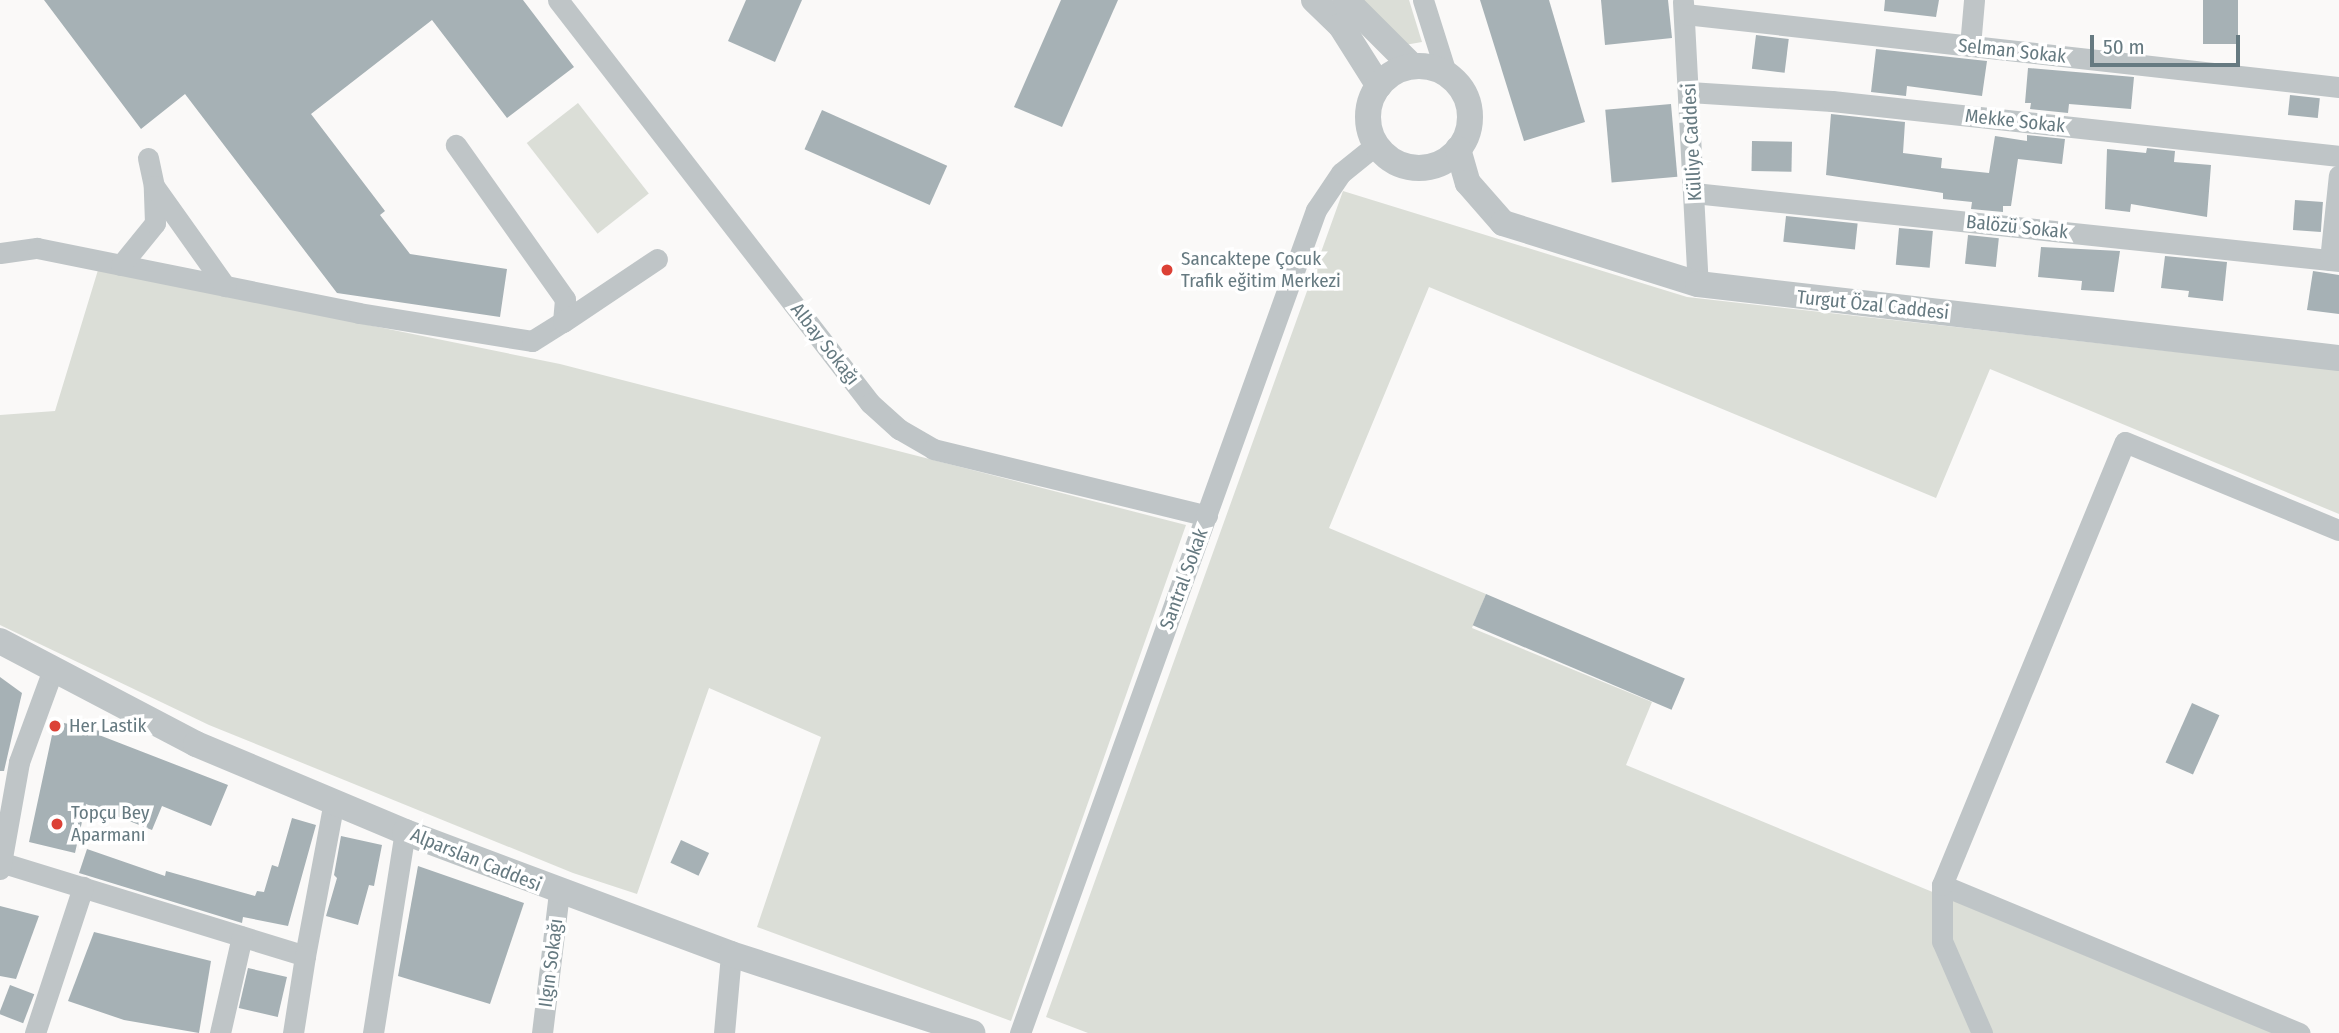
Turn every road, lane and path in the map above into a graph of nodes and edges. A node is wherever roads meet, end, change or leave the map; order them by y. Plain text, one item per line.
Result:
1 (558, 0) edge
2 (1314, 0) edge
3 (1346, 0) edge
4 (1423, 0) edge
5 (1974, 0) edge
6 (1684, 7) edge
7 (1970, 46) junction
8 (1412, 66) junction
9 (1446, 73) junction
10 (1379, 86) junction
11 (2339, 87) edge
12 (1689, 92) junction
13 (1377, 144) junction
14 (456, 145) dead end
15 (1458, 149) junction
16 (2339, 156) edge
17 (148, 158) dead end
18 (2339, 175) edge
19 (154, 186) junction
20 (1694, 193) junction
21 (0, 253) edge
22 (657, 259) dead end
23 (2334, 260) edge
24 (121, 265) junction
25 (1698, 284) junction
26 (225, 286) junction
27 (563, 321) junction
28 (2339, 358) edge
29 (1207, 516) junction
30 (2339, 530) edge
31 (0, 641) edge
32 (54, 667) junction
33 (334, 801) junction
34 (405, 832) junction
35 (1, 865) edge
36 (1942, 885) junction
37 (83, 887) junction
38 (559, 893) junction
39 (242, 936) junction
40 (731, 954) junction
41 (305, 956) junction
42 (35, 1033) edge
43 (220, 1033) edge
44 (293, 1033) edge
45 (373, 1033) edge
46 (542, 1033) edge
47 (724, 1033) edge
48 (972, 1033) edge
49 (1020, 1033) edge
50 (1982, 1033) edge
51 (2300, 1033) edge

1 - 29 street, Albay Sokağı
2 - 10 street
3 - 8 street
4 - 9 street
5 - 7 street
6 - 7 street, Selman Sokak
6 - 12 street, Külliye Caddesi
7 - 11 street, Selman Sokak
8 - 9 street
8 - 10 street
9 - 15 street
10 - 13 street
12 - 16 street, Mekke Sokak
12 - 20 street, Külliye Caddesi
13 - 15 street
13 - 29 street, Santral Sokak
14 - 27 street
15 - 25 street, Turgut Özal Caddesi
17 - 19 street
18 - 23 street
19 - 24 street
19 - 26 street
20 - 23 street, Balözü Sokak
20 - 25 street, Külliye Caddesi
21 - 24 street
22 - 27 street
24 - 26 street
25 - 28 street, Turgut Özal Caddesi
26 - 27 street
29 - 49 street, Santral Sokak
30 - 36 street
31 - 32 street, Alparslan Caddesi
32 - 33 street, Alparslan Caddesi
32 - 35 street
33 - 34 street, Alparslan Caddesi
33 - 41 street
34 - 38 street, Alparslan Caddesi
34 - 45 street
35 - 37 street
36 - 50 street
36 - 51 street
37 - 39 street
37 - 42 street
38 - 40 street, Alparslan Caddesi
38 - 46 street, Ilgın Sokağı
39 - 41 street
39 - 43 street
40 - 47 street
40 - 48 street, Alparslan Caddesi
41 - 44 street

